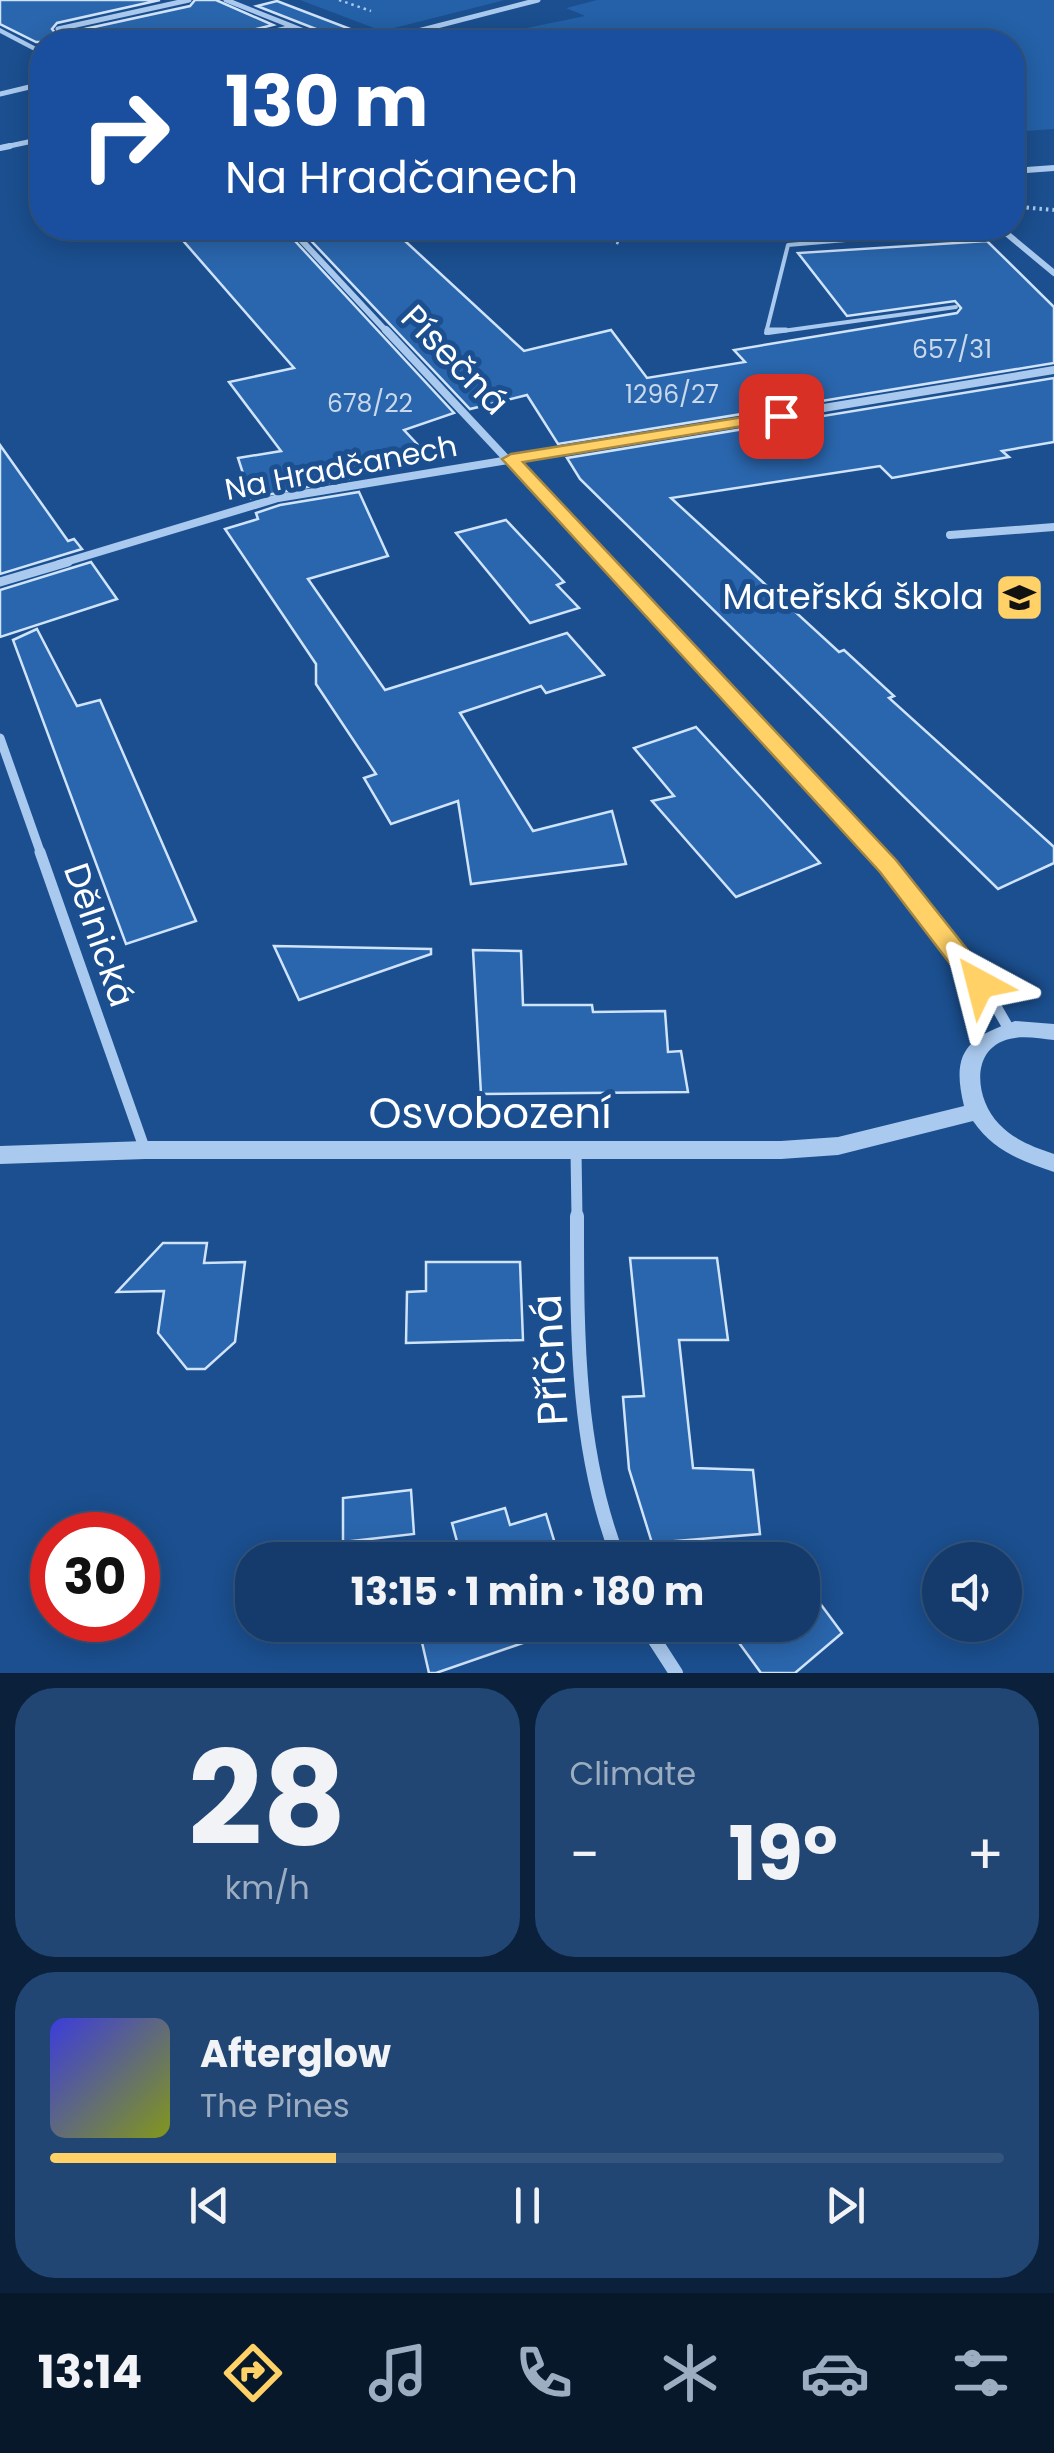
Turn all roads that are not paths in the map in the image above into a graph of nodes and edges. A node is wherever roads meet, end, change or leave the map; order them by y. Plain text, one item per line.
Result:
1 (189, 0) edge
2 (226, 0) edge
3 (538, 0) edge
4 (292, 27) junction
5 (58, 28) dead end
6 (0, 30) edge
7 (280, 30) edge
8 (300, 30) edge
9 (421, 30) edge
10 (30, 46) edge
11 (30, 87) edge
12 (0, 94) edge
13 (30, 142) edge
14 (0, 148) edge
15 (1054, 168) edge
16 (1025, 170) edge
17 (301, 240) edge
18 (846, 240) edge
19 (1014, 240) edge
20 (1054, 274) edge
21 (956, 308) dead end
22 (1054, 370) edge
23 (511, 459) junction
24 (1054, 527) edge
25 (950, 536) dead end
26 (0, 582) edge
27 (0, 738) edge
28 (1009, 1029) junction
29 (1054, 1032) edge
30 (975, 1112) junction
31 (145, 1150) junction
32 (576, 1151) junction
33 (0, 1155) edge
34 (1054, 1163) edge
35 (613, 1542) edge
36 (656, 1642) edge
37 (676, 1673) edge

1 - 5 street
2 - 4 street
3 - 9 street
4 - 7 street
4 - 8 street
6 - 10 street
11 - 12 street
13 - 14 street
15 - 16 street
17 - 23 street, Písečná
18 - 21 lane
19 - 20 street
22 - 23 street, Na Hradčanech
23 - 26 street, Na Hradčanech
23 - 28 street, Písečná
24 - 25 street
27 - 31 street, Dělnická
28 - 29 street
28 - 30 street
30 - 32 street, Osvobození
30 - 34 street
31 - 32 street, Osvobození
31 - 33 street, Osvobození
32 - 35 street, Příčná
36 - 37 street

